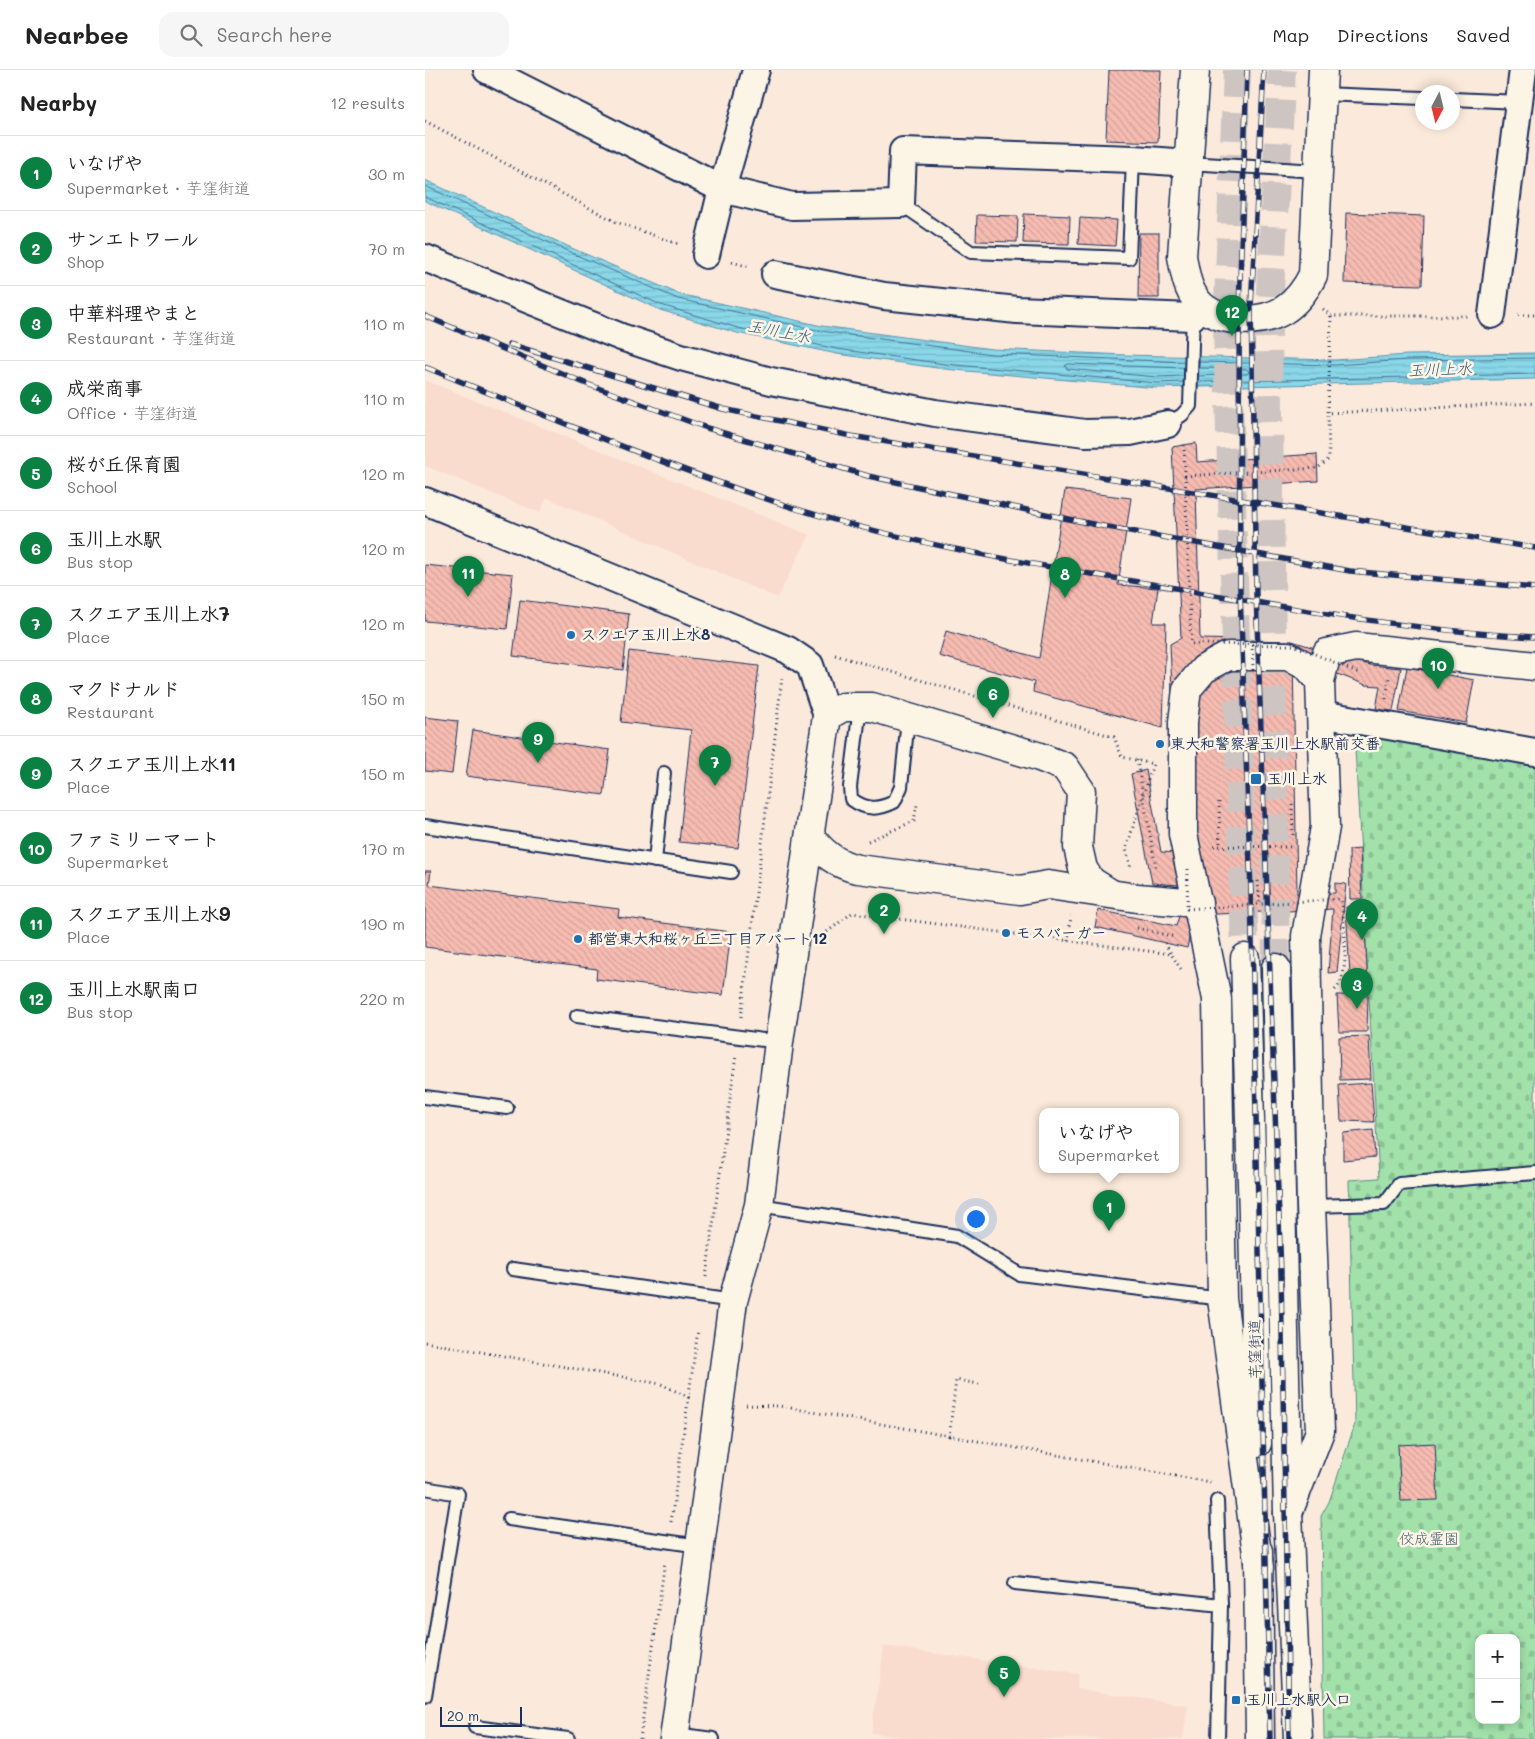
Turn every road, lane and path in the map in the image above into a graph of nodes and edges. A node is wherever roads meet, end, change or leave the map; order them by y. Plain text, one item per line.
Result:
1 (487, 70) edge
2 (756, 70) edge
3 (1195, 70) edge
4 (1523, 70) edge
5 (1322, 82) edge
6 (1415, 97) edge
7 (1460, 99) edge
8 (1519, 102) junction
9 (425, 121) edge
10 (1133, 158) junction
11 (1188, 163) junction
12 (1317, 171) junction
13 (722, 188) junction
14 (901, 204) junction
15 (706, 255) junction
16 (425, 258) edge
17 (775, 274) joint
18 (1304, 292) junction
19 (1535, 315) edge
20 (1331, 316) junction
21 (1492, 316) junction
22 (1194, 319) junction
23 (1535, 403) edge
24 (1328, 414) junction
25 (1168, 424) joint
26 (1184, 445) dead end
27 (1185, 476) junction
28 (425, 501) edge
29 (1252, 644) junction
30 (1535, 666) edge
31 (1253, 670) dead end
32 (1369, 674) dead end
33 (1379, 675) dead end
34 (1320, 682) junction
35 (859, 707) junction
36 (1321, 714) junction
37 (827, 716) junction
38 (908, 719) junction
39 (1383, 725) junction
40 (1535, 752) edge
41 (1137, 760) dead end
42 (663, 773) dead end
43 (1219, 802) dead end
44 (1292, 804) dead end
45 (425, 826) edge
46 (810, 836) junction
47 (1221, 845) junction
48 (1078, 847) junction
49 (1209, 847) dead end
50 (1293, 847) junction
51 (1300, 847) dead end
52 (655, 861) junction
53 (853, 868) junction
54 (1156, 868) dead end
55 (1189, 870) dead end
56 (731, 872) dead end
57 (1258, 881) dead end
58 (1048, 885) junction
59 (1110, 893) junction
60 (801, 896) junction
61 (1338, 899) dead end
62 (1197, 903) junction
63 (1260, 904) junction
64 (1080, 916) dead end
65 (1068, 941) dead end
66 (1165, 944) dead end
67 (1171, 954) dead end
68 (1245, 958) tunnel mouth
69 (1276, 968) tunnel mouth
70 (577, 1016) dead end
71 (779, 1042) junction
72 (425, 1097) edge
73 (507, 1108) dead end
74 (1535, 1173) edge
75 (759, 1205) junction
76 (1311, 1206) junction
77 (513, 1269) dead end
78 (1222, 1299) junction
79 (733, 1301) junction
80 (425, 1342) edge
81 (661, 1384) dead end
82 (979, 1384) dead end
83 (779, 1406) dead end
84 (949, 1437) junction
85 (1216, 1483) dead end
86 (425, 1488) edge
87 (1217, 1501) dead end
88 (1288, 1513) junction
89 (509, 1519) dead end
90 (700, 1546) junction
91 (1259, 1568) junction
92 (1015, 1583) dead end
93 (1221, 1605) junction
94 (425, 1696) edge
95 (475, 1727) dead end
96 (675, 1736) edge
97 (568, 1739) edge
98 (713, 1739) edge
99 (1219, 1739) edge
100 (1260, 1739) edge
101 (1298, 1739) edge

1 - 13 street
2 - 13 street
3 - 11 main road
4 - 8 street
5 - 6 lane
5 - 12 main road
7 - 8 lane
8 - 21 street
9 - 15 path
10 - 11 street
10 - 14 street
10 - 14 lane
11 - 12 lane
11 - 22 main road
12 - 18 main road
13 - 14 street
13 - 15 street
15 - 17 path
16 - 25 street
17 - 22 street
18 - 20 path
18 - 22 main road
19 - 21 path
20 - 21 path
20 - 24 path
22 - 25 lane
23 - 24 path
24 - 27 path
26 - 27 path, bridge
27 - 29 path, bridge
28 - 37 street
29 - 31 path, bridge
29 - 32 path, bridge
30 - 34 main road
33 - 39 path
34 - 36 main road
34 - 62 main road
35 - 37 main road
35 - 38 main road
35 - 38 lane
36 - 39 street
36 - 76 main road
37 - 46 main road
38 - 48 main road
39 - 40 street
41 - 54 path, bridge
42 - 52 lane
43 - 47 path
44 - 50 path
45 - 52 lane
46 - 53 main road
46 - 60 main road
47 - 49 path
47 - 50 path
48 - 58 main road
48 - 59 main road
50 - 51 path
52 - 56 lane
53 - 58 main road
53 - 60 main road
55 - 63 path, bridge
57 - 63 path
58 - 59 main road
59 - 62 main road
60 - 71 main road
61 - 63 path, bridge
62 - 78 main road
64 - 65 path
66 - 67 path
68 - 91 main road, 芋窪街道
69 - 88 main road, 芋窪街道
70 - 71 lane
71 - 75 main road
72 - 73 lane
74 - 76 lane
75 - 78 lane
75 - 79 main road
76 - 88 main road
77 - 79 lane
78 - 91 main road
79 - 90 main road
80 - 81 path
82 - 84 path
83 - 84 path
84 - 85 path
86 - 94 lane
87 - 93 lane
88 - 101 main road, 芋窪街道
89 - 90 lane
90 - 96 main road
91 - 100 main road, 芋窪街道
92 - 93 lane
93 - 99 lane
95 - 97 lane
96 - 98 lane

